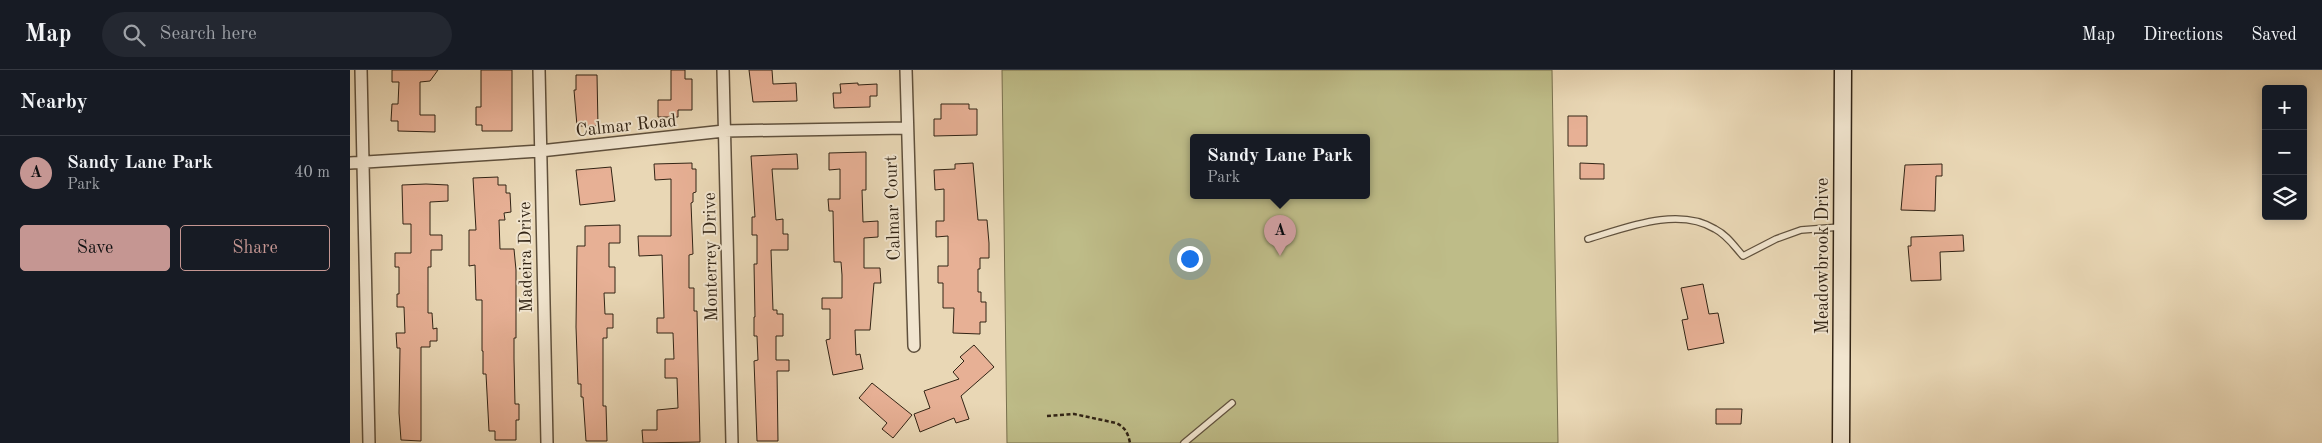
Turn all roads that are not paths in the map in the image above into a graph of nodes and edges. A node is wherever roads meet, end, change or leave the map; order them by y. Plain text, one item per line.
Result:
1 (361, 70) edge
2 (538, 70) edge
3 (723, 70) edge
4 (906, 70) edge
5 (1844, 70) edge
6 (907, 128) junction
7 (724, 131) junction
8 (540, 151) junction
9 (350, 163) edge
10 (363, 163) junction
11 (1842, 227) junction
12 (1588, 239) dead end
13 (914, 346) dead end
14 (1232, 403) dead end
15 (370, 443) edge
16 (547, 443) edge
17 (732, 443) edge
18 (1184, 443) edge
19 (1841, 443) edge

1 - 10 street
2 - 8 street, Madeira Drive
3 - 7 street, Monterrey Drive
4 - 6 street, Calmar Court
5 - 11 main road, Meadowbrook Drive
6 - 7 street, Calmar Road
6 - 13 street, Calmar Court
7 - 8 street, Calmar Road
7 - 17 street, Monterrey Drive
8 - 10 street, Calmar Road
8 - 16 street, Madeira Drive
9 - 10 street, Calmar Road
10 - 15 street
11 - 12 lane
11 - 19 main road, Meadowbrook Drive
14 - 18 lane

